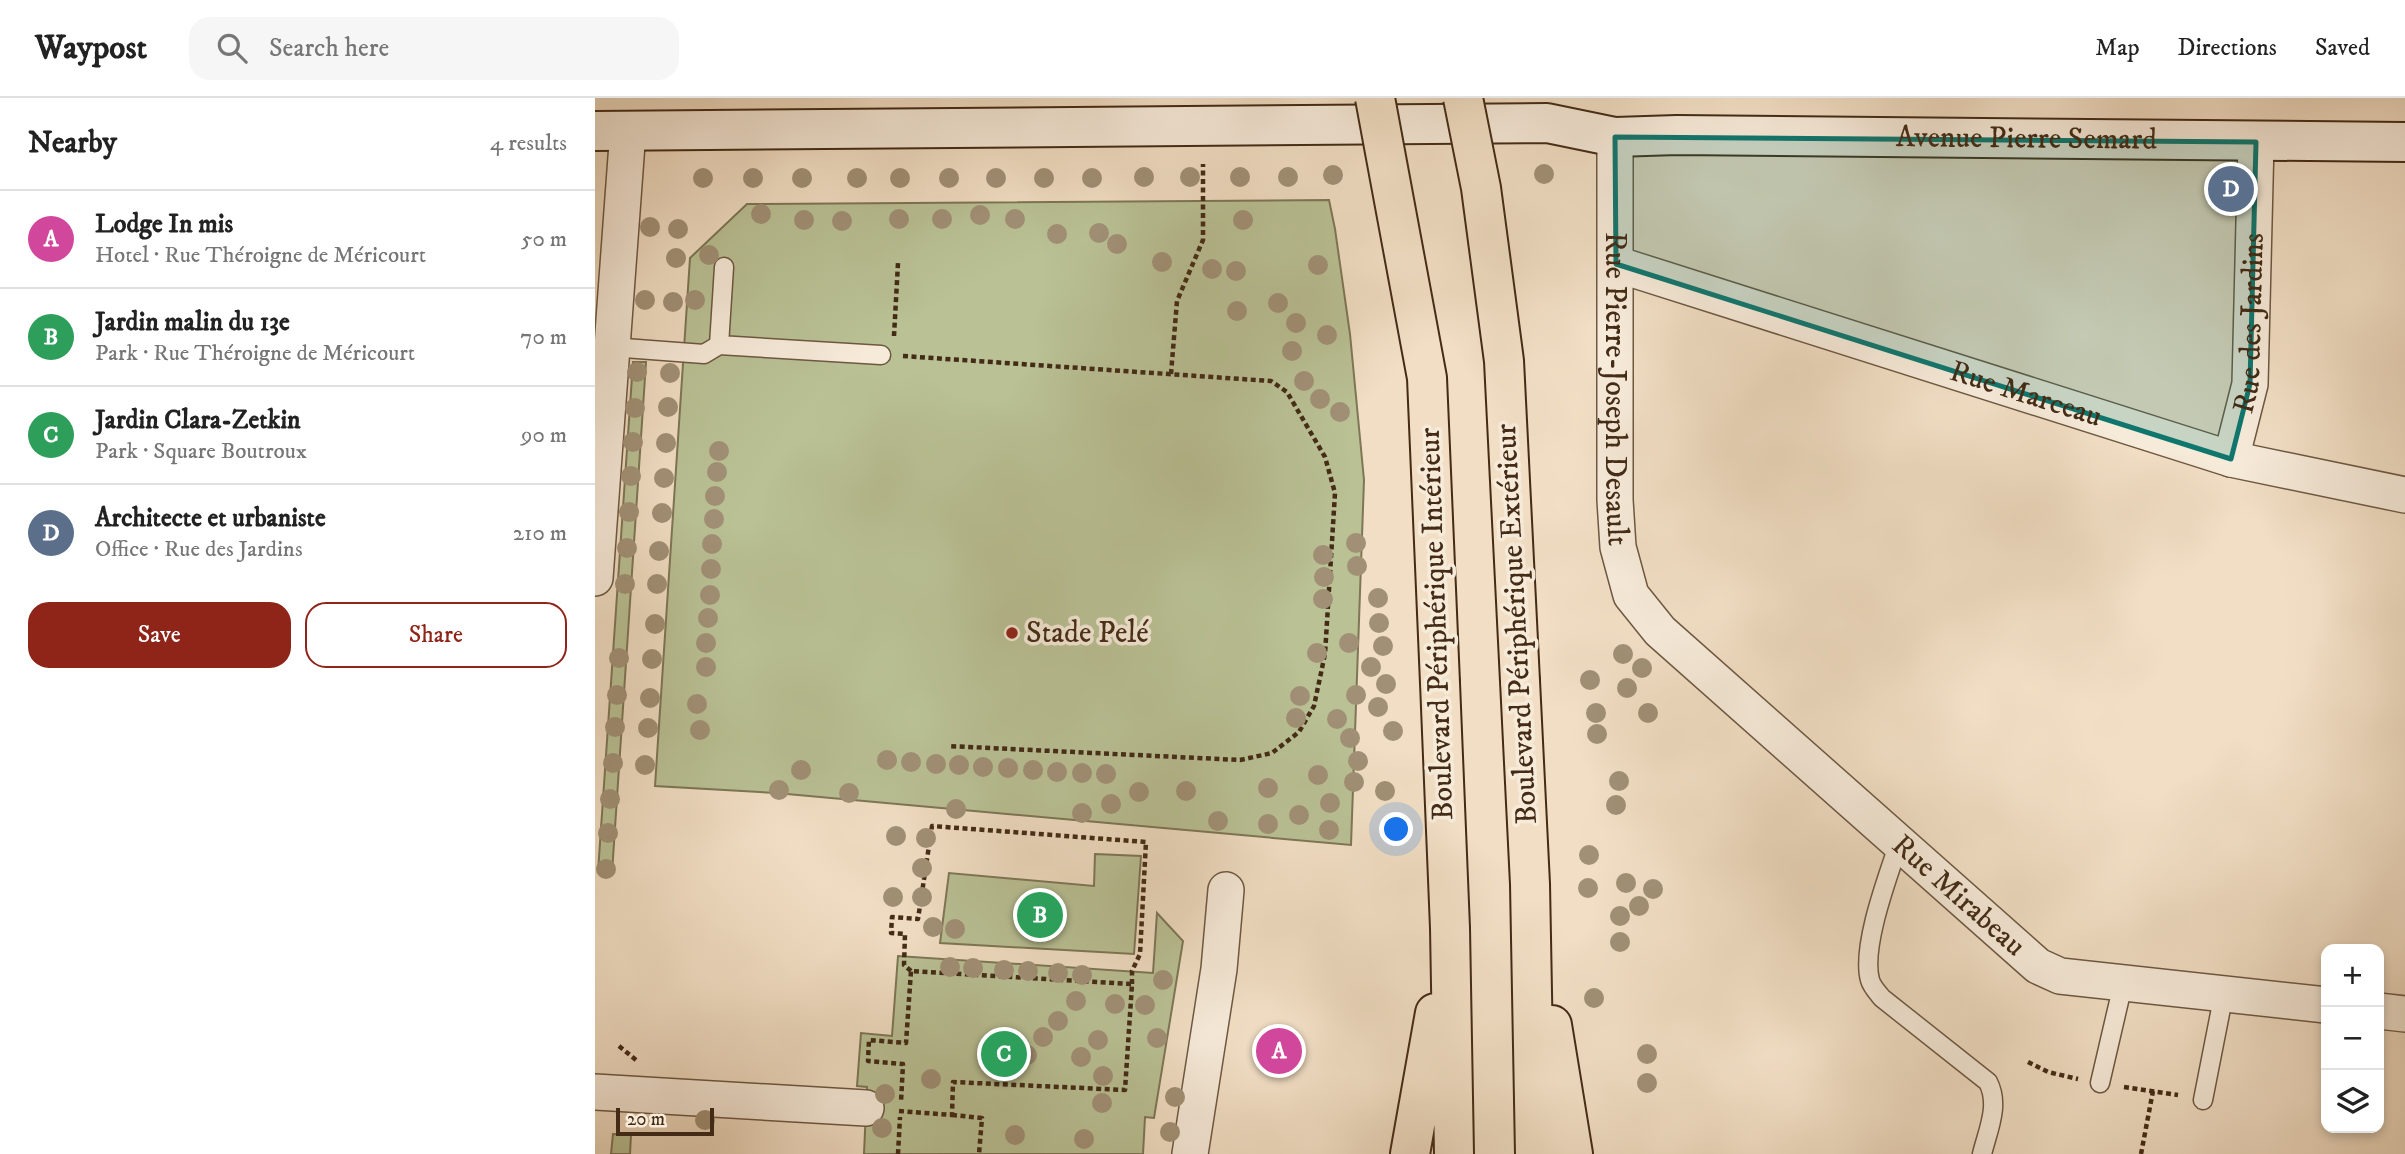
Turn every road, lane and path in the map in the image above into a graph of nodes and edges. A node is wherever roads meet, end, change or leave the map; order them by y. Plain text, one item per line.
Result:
1 (1375, 98) edge
2 (1463, 98) edge
3 (611, 131) edge
4 (1632, 136) junction
5 (2256, 142) junction
6 (2405, 142) edge
7 (1203, 164) dead end
8 (898, 263) dead end
9 (1616, 264) junction
10 (724, 267) dead end
11 (595, 279) edge
12 (611, 342) junction
13 (719, 345) junction
14 (889, 351) junction
15 (1171, 374) junction
16 (2231, 459) junction
17 (2405, 495) edge
18 (595, 578) edge
19 (1660, 631) joint
20 (948, 746) dead end
21 (1899, 843) junction
22 (1530, 884) junction
23 (1226, 890) dead end
24 (1450, 928) junction
25 (911, 971) junction
26 (1132, 984) junction
27 (2123, 984) junction
28 (2224, 993) junction
29 (2321, 1004) edge
30 (2384, 1012) edge
31 (2405, 1014) edge
32 (619, 1046) dead end
33 (636, 1060) dead end
34 (894, 1063) dead end
35 (2100, 1083) dead end
36 (2153, 1091) dead end
37 (595, 1092) edge
38 (2203, 1100) dead end
39 (866, 1108) joint
40 (952, 1115) junction
41 (979, 1154) edge
42 (1190, 1154) edge
43 (1410, 1154) edge
44 (1454, 1154) edge
45 (1535, 1154) edge
46 (1573, 1154) edge
47 (1982, 1154) edge
48 (2141, 1154) edge

1 - 24 highway, Boulevard Périphérique Intérieur, bridge
2 - 22 highway, Boulevard Périphérique Extérieur, bridge
3 - 4 street, Avenue Pierre Semard
3 - 12 street
4 - 5 street, Avenue Pierre Semard
4 - 9 street, Rue Pierre-Joseph Desault
5 - 6 street, Avenue Pierre Semard
5 - 16 street, Rue des Jardins
7 - 15 path
8 - 14 path
9 - 16 street, Rue Marceau
9 - 19 street, Rue Pierre-Joseph Desault
10 - 13 lane
11 - 12 street
12 - 13 lane
12 - 18 street
13 - 14 lane
14 - 15 path
15 - 20 path
16 - 17 street, Rue Marceau
19 - 21 street, Rue Mirabeau
21 - 27 street, Rue Mirabeau
21 - 47 lane
22 - 45 highway, Boulevard Périphérique Extérieur
22 - 46 highway
23 - 42 street
24 - 43 highway
24 - 44 highway, Boulevard Périphérique Intérieur
25 - 26 path
25 - 26 path
25 - 34 path
26 - 40 path
27 - 28 street, Rue Mirabeau
27 - 35 lane
28 - 29 street, Rue Mirabeau
28 - 38 lane
30 - 31 street
32 - 33 path
36 - 48 path
37 - 39 street
39 - 40 path
40 - 41 path

